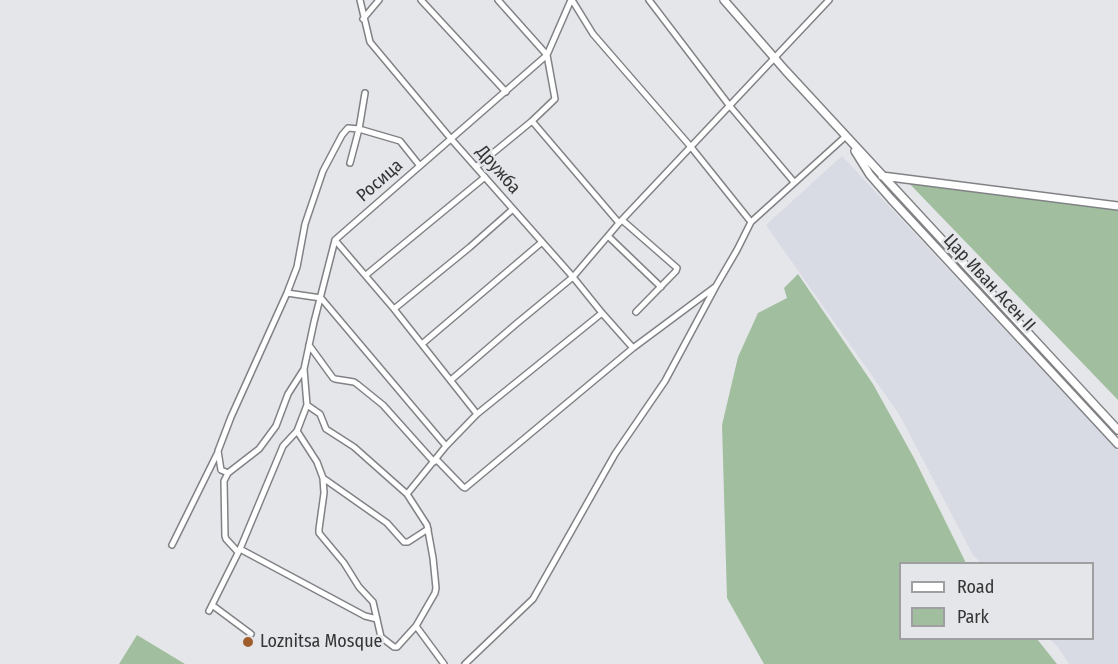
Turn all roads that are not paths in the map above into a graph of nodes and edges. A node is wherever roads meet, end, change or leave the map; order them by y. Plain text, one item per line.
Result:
1 (360, 0) edge
2 (379, 0) edge
3 (421, 0) edge
4 (498, 0) edge
5 (572, 0) edge
6 (649, 0) edge
7 (724, 0) edge
8 (829, 0) edge
9 (363, 19) junction
10 (547, 55) junction
11 (774, 58) junction
12 (506, 92) junction
13 (365, 93) dead end
14 (729, 105) junction
15 (532, 121) junction
16 (359, 129) junction
17 (846, 136) junction
18 (452, 140) junction
19 (691, 147) junction
20 (350, 163) dead end
21 (420, 166) junction
22 (476, 167) junction
23 (870, 175) junction
24 (884, 176) junction
25 (485, 177) junction
26 (794, 182) junction
27 (1118, 206) edge
28 (513, 209) junction
29 (620, 221) junction
30 (751, 222) junction
31 (608, 236) junction
32 (335, 240) junction
33 (542, 242) junction
34 (366, 275) junction
35 (573, 277) junction
36 (716, 286) junction
37 (661, 287) junction
38 (287, 293) junction
39 (321, 298) junction
40 (394, 309) junction
41 (636, 312) dead end
42 (602, 313) junction
43 (422, 344) junction
44 (309, 345) junction
45 (633, 348) junction
46 (304, 369) junction
47 (451, 380) junction
48 (307, 405) junction
49 (477, 414) junction
50 (1118, 430) edge
51 (297, 431) junction
52 (1118, 444) edge
53 (446, 446) junction
54 (218, 451) junction
55 (435, 460) junction
56 (221, 470) junction
57 (208, 472) junction
58 (228, 473) junction
59 (323, 478) junction
60 (407, 494) junction
61 (428, 529) junction
62 (172, 545) dead end
63 (239, 551) junction
64 (377, 619) junction
65 (416, 626) junction
66 (251, 633) dead end
67 (444, 664) edge
68 (465, 664) edge

1 - 9 street, Дружба
2 - 9 street
3 - 12 street
4 - 10 street
5 - 10 street, Росица
5 - 19 street
6 - 14 street
7 - 11 street, Цар Иван Асен II
8 - 11 street
9 - 18 street, Дружба
10 - 12 street, Росица
10 - 15 street
11 - 14 street
11 - 17 street, Цар Иван Асен II
12 - 18 street, Росица
13 - 16 street
14 - 19 street
14 - 26 street
15 - 22 street
15 - 29 street
16 - 20 street
16 - 21 street
16 - 38 street
17 - 23 street, Цар Иван Асен II
17 - 24 street, Цар Иван Асен II
17 - 26 street
18 - 21 street, Росица
18 - 22 street, Дружба
19 - 29 street
19 - 30 street
21 - 32 street, Росица
22 - 25 street, Дружба
23 - 24 street
23 - 52 street, Цар Иван Асен II
24 - 27 street
24 - 50 street, Цар Иван Асен II
25 - 28 street, Дружба
25 - 34 street
26 - 30 street
28 - 33 street, Дружба
28 - 40 street
29 - 31 street
29 - 37 street
30 - 36 street
31 - 35 street
31 - 37 street
32 - 34 street
32 - 39 street
33 - 35 street, Дружба
33 - 43 street
34 - 40 street
35 - 42 street, Дружба
35 - 47 street
36 - 45 street
36 - 68 street
37 - 41 street
38 - 39 street
38 - 54 street
39 - 44 street
39 - 53 street
40 - 43 street
42 - 45 street, Дружба
42 - 49 street
43 - 47 street
44 - 46 street
44 - 55 street
45 - 55 street
46 - 48 street
46 - 58 street
47 - 49 street
48 - 51 street
48 - 60 street
49 - 53 street
51 - 59 street
51 - 63 street
53 - 55 street
54 - 56 street
54 - 57 street
55 - 60 street
56 - 57 street
56 - 58 street
57 - 62 street
58 - 63 street
59 - 61 street
59 - 64 street
60 - 61 street
61 - 65 street
63 - 64 street
63 - 66 street
64 - 65 street
65 - 67 street

